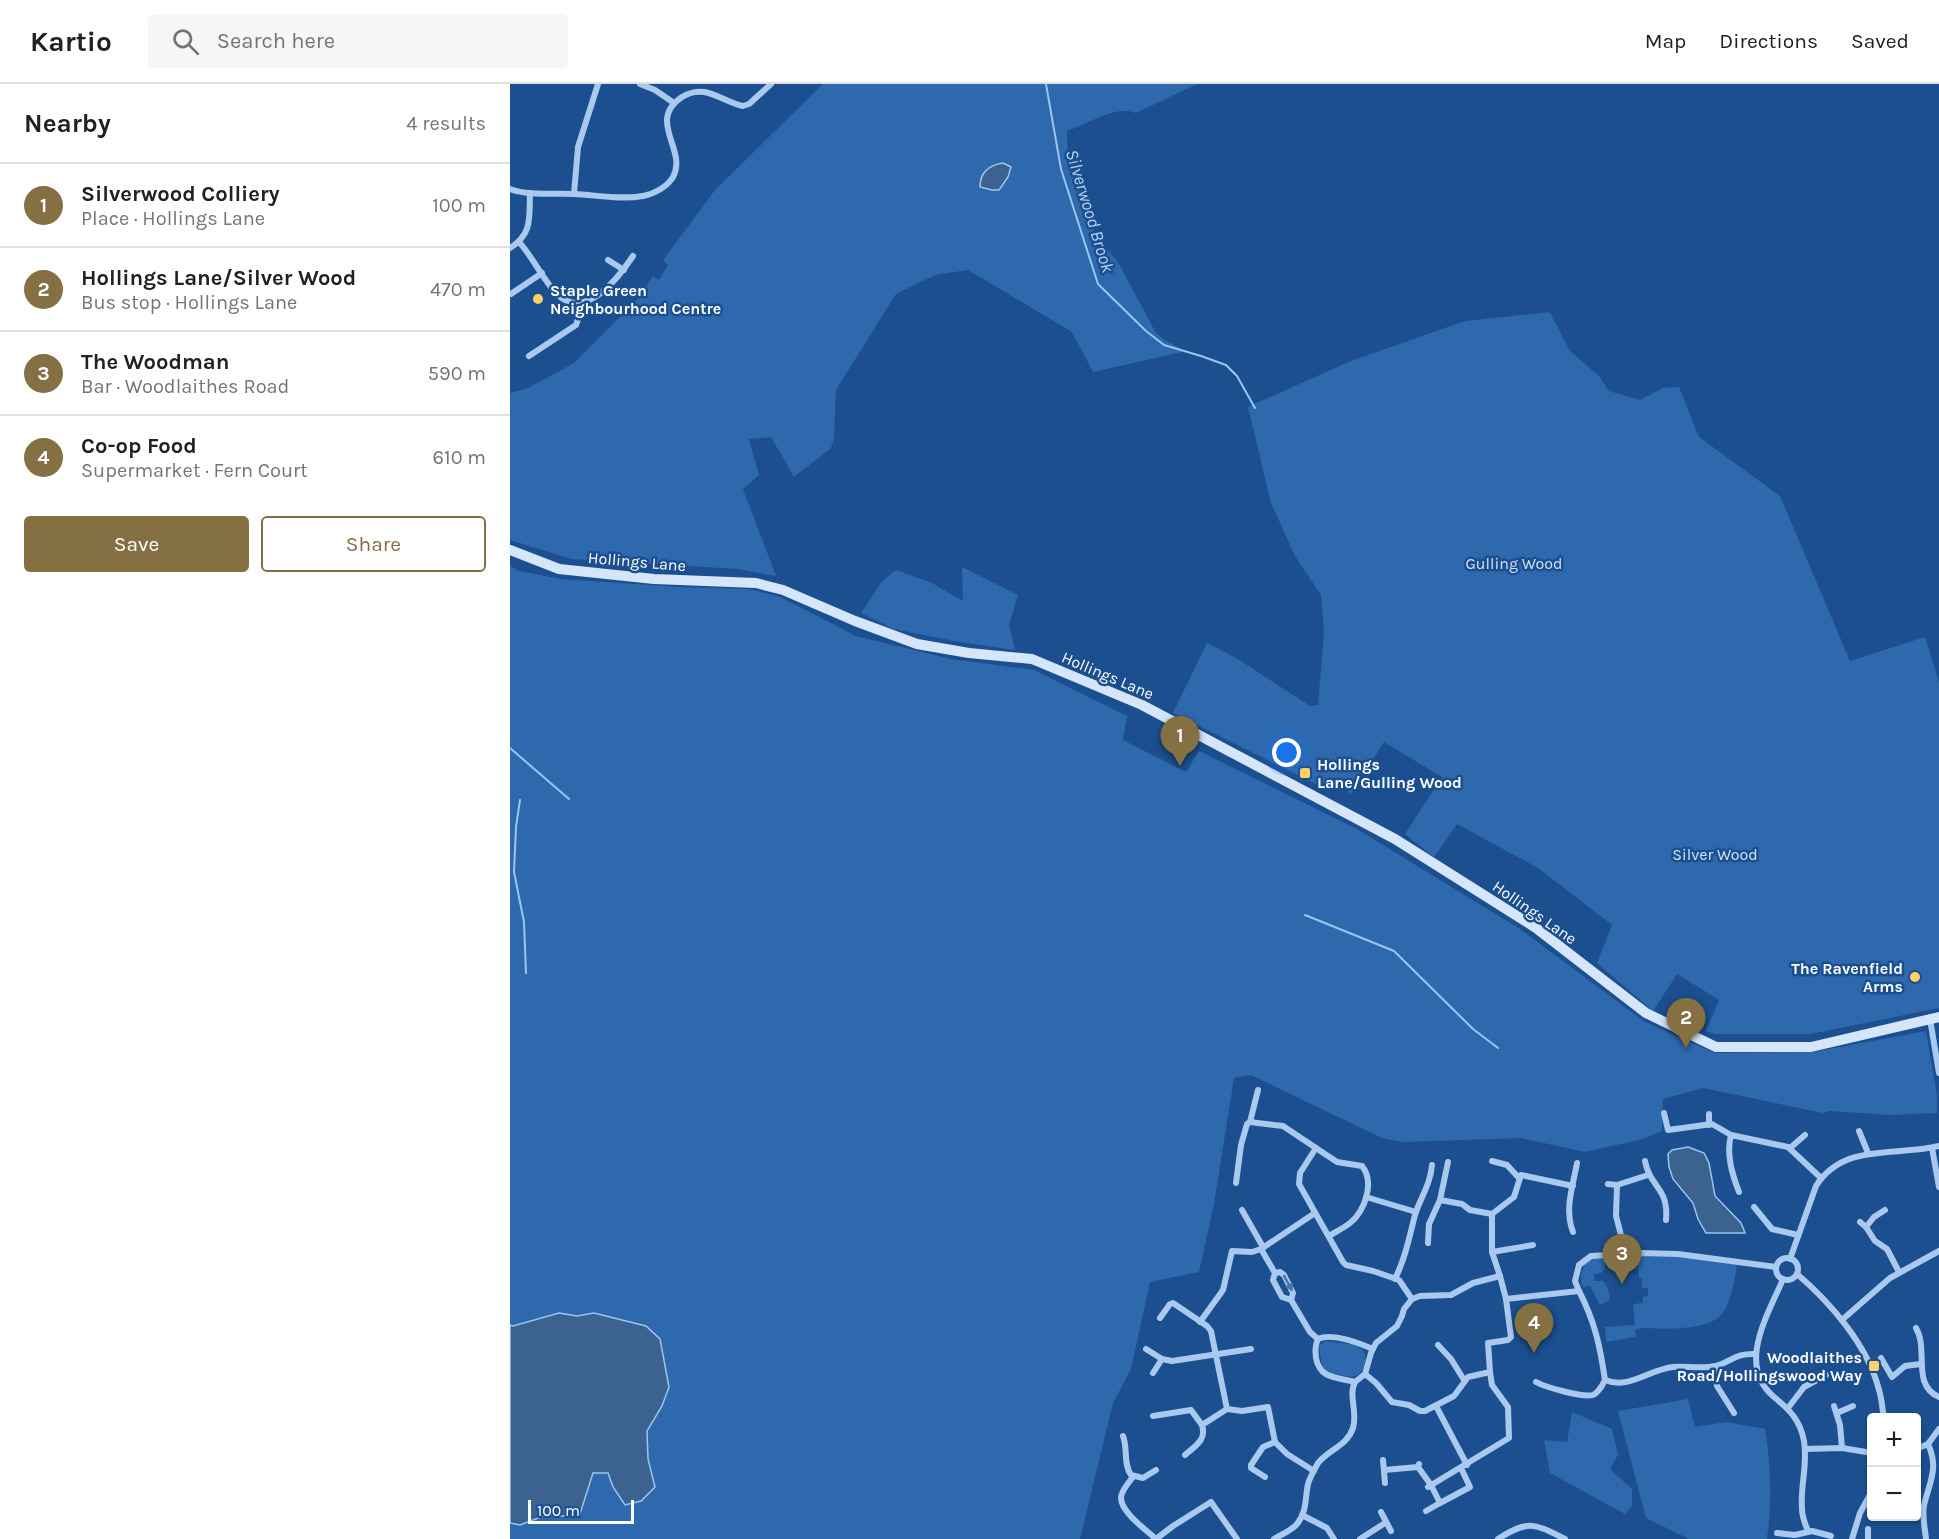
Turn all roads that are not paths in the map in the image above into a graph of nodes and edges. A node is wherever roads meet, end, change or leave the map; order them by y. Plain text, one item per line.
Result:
1 (597, 84) edge
2 (640, 84) edge
3 (771, 84) edge
4 (674, 104) junction
5 (510, 189) edge
6 (530, 193) junction
7 (573, 194) junction
8 (519, 242) junction
9 (510, 248) edge
10 (633, 256) dead end
11 (608, 260) dead end
12 (624, 270) junction
13 (542, 273) junction
14 (511, 294) edge
15 (578, 303) junction
16 (529, 356) dead end
17 (510, 550) edge
18 (1935, 1018) edge
19 (1939, 1073) edge
20 (1258, 1090) dead end
21 (1664, 1113) dead end
22 (1709, 1114) dead end
23 (1250, 1122) junction
24 (1709, 1125) junction
25 (1859, 1131) dead end
26 (1731, 1134) junction
27 (1805, 1135) dead end
28 (1939, 1146) edge
29 (1316, 1148) junction
30 (1790, 1148) junction
31 (1932, 1148) junction
32 (1868, 1153) junction
33 (1492, 1161) dead end
34 (1645, 1161) dead end
35 (1448, 1162) dead end
36 (1577, 1163) dead end
37 (1432, 1165) dead end
38 (1648, 1175) junction
39 (1519, 1178) junction
40 (1821, 1178) junction
41 (1236, 1183) dead end
42 (1608, 1184) dead end
43 (1617, 1185) junction
44 (1573, 1186) junction
45 (1939, 1187) edge
46 (1739, 1192) dead end
47 (1366, 1197) junction
48 (1440, 1200) junction
49 (1754, 1207) dead end
50 (1242, 1210) dead end
51 (1885, 1210) dead end
52 (1416, 1212) junction
53 (1315, 1213) junction
54 (1492, 1214) junction
55 (1666, 1220) dead end
56 (1573, 1232) dead end
57 (1798, 1235) junction
58 (1329, 1236) junction
59 (1428, 1243) dead end
60 (1533, 1245) dead end
61 (1262, 1248) junction
62 (1939, 1251) edge
63 (1492, 1252) junction
64 (1622, 1253) junction
65 (1790, 1259) junction
66 (1776, 1267) junction
67 (1899, 1272) junction
68 (1275, 1273) junction
69 (1797, 1274) junction
70 (1500, 1276) junction
71 (1395, 1279) junction
72 (1783, 1279) junction
73 (1579, 1291) junction
74 (1412, 1299) junction
75 (1506, 1299) junction
76 (1291, 1300) junction
77 (1160, 1318) dead end
78 (1843, 1319) junction
79 (1200, 1322) junction
80 (1916, 1328) dead end
81 (1318, 1339) junction
82 (1438, 1345) dead end
83 (1373, 1348) junction
84 (1146, 1349) dead end
85 (1251, 1349) dead end
86 (1756, 1354) junction
87 (1217, 1355) junction
88 (1881, 1358) dead end
89 (1162, 1359) junction
90 (1922, 1364) junction
91 (1715, 1366) junction
92 (1490, 1372) junction
93 (1153, 1373) dead end
94 (1365, 1374) junction
95 (1826, 1375) dead end
96 (1464, 1380) junction
97 (1605, 1380) junction
98 (1355, 1382) junction
99 (1536, 1382) dead end
100 (1939, 1397) edge
101 (1436, 1406) junction
102 (1834, 1406) dead end
103 (1853, 1406) dead end
104 (1788, 1408) junction
105 (1227, 1409) junction
106 (1734, 1413) dead end
107 (1837, 1413) junction
108 (1883, 1413) edge
109 (1153, 1416) dead end
110 (1202, 1425) junction
111 (1939, 1429) edge
112 (1123, 1436) dead end
113 (1275, 1442) junction
114 (1928, 1444) junction
115 (1921, 1447) edge
116 (1842, 1448) junction
117 (1805, 1449) junction
118 (1867, 1452) edge
119 (1185, 1455) dead end
120 (1383, 1460) dead end
121 (1464, 1466) junction
122 (1156, 1470) dead end
123 (1384, 1470) junction
124 (1314, 1471) junction
125 (1133, 1476) junction
126 (1265, 1477) dead end
127 (1385, 1483) dead end
128 (1429, 1486) junction
129 (1867, 1500) edge
130 (1440, 1503) junction
131 (1921, 1504) edge
132 (1924, 1504) junction
133 (1426, 1511) dead end
134 (1381, 1512) dead end
135 (1302, 1515) junction
136 (1385, 1523) junction
137 (1868, 1529) dead end
138 (1391, 1531) dead end
139 (1808, 1532) junction
140 (1777, 1533) dead end
141 (1831, 1536) dead end
142 (1156, 1539) edge
143 (1237, 1539) edge
144 (1274, 1539) edge
145 (1334, 1539) edge
146 (1360, 1539) edge
147 (1498, 1539) edge
148 (1565, 1539) edge
149 (1852, 1539) edge
150 (1868, 1539) edge
151 (1926, 1539) edge

1 - 7 street
2 - 4 street
3 - 4 street
4 - 7 street
5 - 6 street
6 - 7 street
6 - 8 street
8 - 9 street
8 - 13 street
10 - 12 street
11 - 12 street
12 - 15 street
13 - 14 street
13 - 15 street
15 - 16 street
17 - 18 street, Hollings Lane
18 - 19 street
20 - 23 street
21 - 24 street
22 - 24 street
23 - 29 street
23 - 41 street
24 - 26 street
25 - 32 street
26 - 30 street
26 - 46 street
27 - 30 street
28 - 31 street
29 - 47 street
29 - 53 street
30 - 40 street
31 - 32 street
31 - 45 street
32 - 40 street
33 - 39 street
34 - 38 street
35 - 48 street
36 - 44 street
37 - 52 street
38 - 43 street
38 - 55 street
39 - 44 street
39 - 54 street
40 - 57 street
42 - 43 street
43 - 64 street
44 - 56 street
47 - 52 street
47 - 58 street
48 - 54 street
48 - 59 street
49 - 57 street
50 - 61 street
51 - 67 street
52 - 71 street
53 - 58 street
53 - 61 street
54 - 63 street
57 - 65 street
58 - 71 street
60 - 63 street
61 - 68 street
61 - 79 street
62 - 67 street
63 - 70 street
64 - 66 street
64 - 73 street
65 - 66 street
65 - 69 street
66 - 72 street
67 - 78 street
68 - 76 street
68 -> 76 street
69 - 72 street
69 - 78 street
70 - 74 street
70 - 75 street
71 - 74 street
72 - 86 street
73 - 75 street
73 - 97 street
74 - 83 street
75 - 92 street
76 - 81 street
77 - 79 street
78 - 108 street
79 - 87 street
80 - 90 street
81 - 83 street
81 - 98 street
82 - 96 street
83 - 94 street
84 - 89 street
85 - 87 street
86 - 91 street
86 - 104 street
87 - 89 street
87 - 105 street
88 - 90 street
89 - 93 street
90 - 100 street
91 - 97 street
91 - 106 street
92 - 96 street
92 - 121 street
94 - 98 street
94 - 101 street
95 - 104 street
96 - 101 street
97 - 99 street
98 - 124 street
101 - 121 street
102 - 107 street
103 - 107 street
104 - 117 street
105 - 110 street
105 - 113 street
107 - 116 street
109 - 110 street
110 - 119 street
111 - 114 street
112 - 125 street
113 - 124 street
113 - 126 street
114 - 115 street
114 - 132 street
116 - 117 street
116 - 118 street
117 - 139 street
120 - 123 street
121 - 128 street
121 - 130 street
122 - 125 street
123 - 127 street
123 - 128 street
124 - 135 street
125 - 142 street
128 - 130 street
129 - 149 street
130 - 133 street
131 - 132 street
132 - 151 street
134 - 136 street
135 - 144 street
135 - 145 street
136 - 138 street
136 - 146 street
137 - 150 street
139 - 140 street
139 - 141 street
142 - 143 street
147 - 148 street

